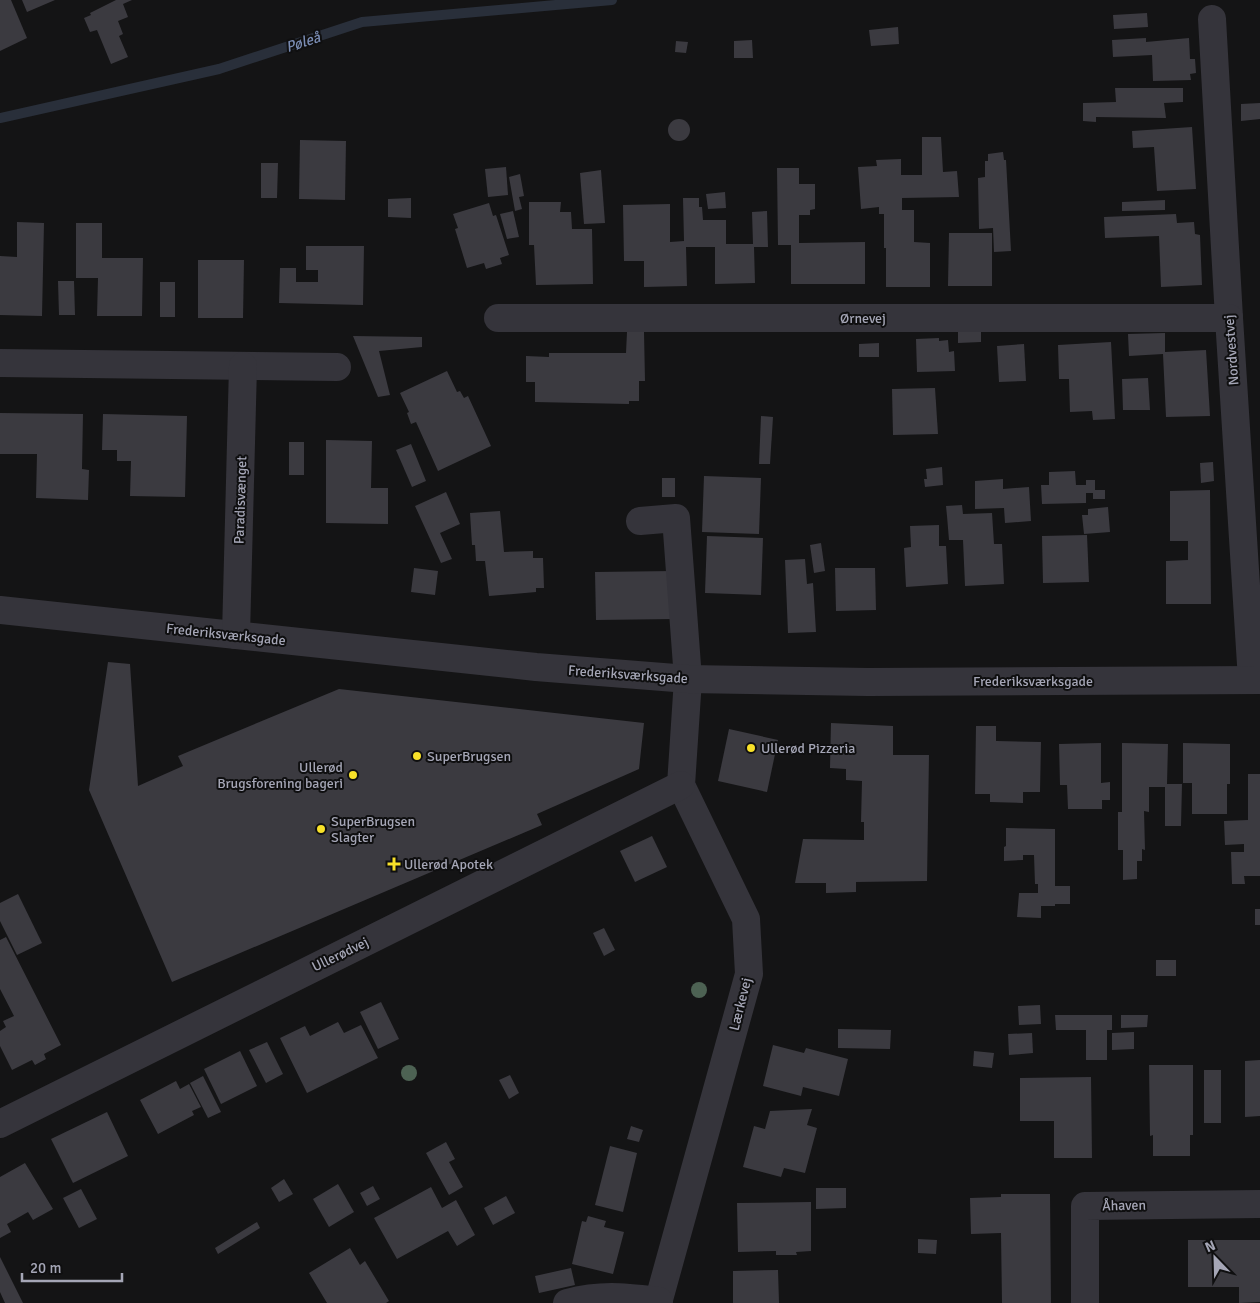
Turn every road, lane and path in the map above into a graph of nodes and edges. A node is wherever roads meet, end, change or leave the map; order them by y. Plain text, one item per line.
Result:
1 (1212, 19) dead end
2 (498, 318) dead end
3 (1228, 318) junction
4 (0, 362) edge
5 (243, 366) junction
6 (337, 367) dead end
7 (640, 521) dead end
8 (0, 610) edge
9 (236, 635) junction
10 (688, 680) junction
11 (1256, 680) edge
12 (681, 785) junction
13 (0, 1124) edge
14 (1260, 1204) edge
15 (659, 1302) edge
16 (567, 1303) edge
17 (1085, 1303) edge

1 - 3 street, Nordvestvej
2 - 3 street, Ørnevej
3 - 11 street, Nordvestvej
4 - 5 street
5 - 6 street
5 - 9 street, Paradisvænget
7 - 10 street, Lærkevej
8 - 9 street, Frederiksværksgade
9 - 10 street, Frederiksværksgade
10 - 11 street, Frederiksværksgade
10 - 12 street, Lærkevej
12 - 13 street, Ullerødvej
12 - 15 street, Lærkevej
14 - 17 street, Åhaven
15 - 16 street

